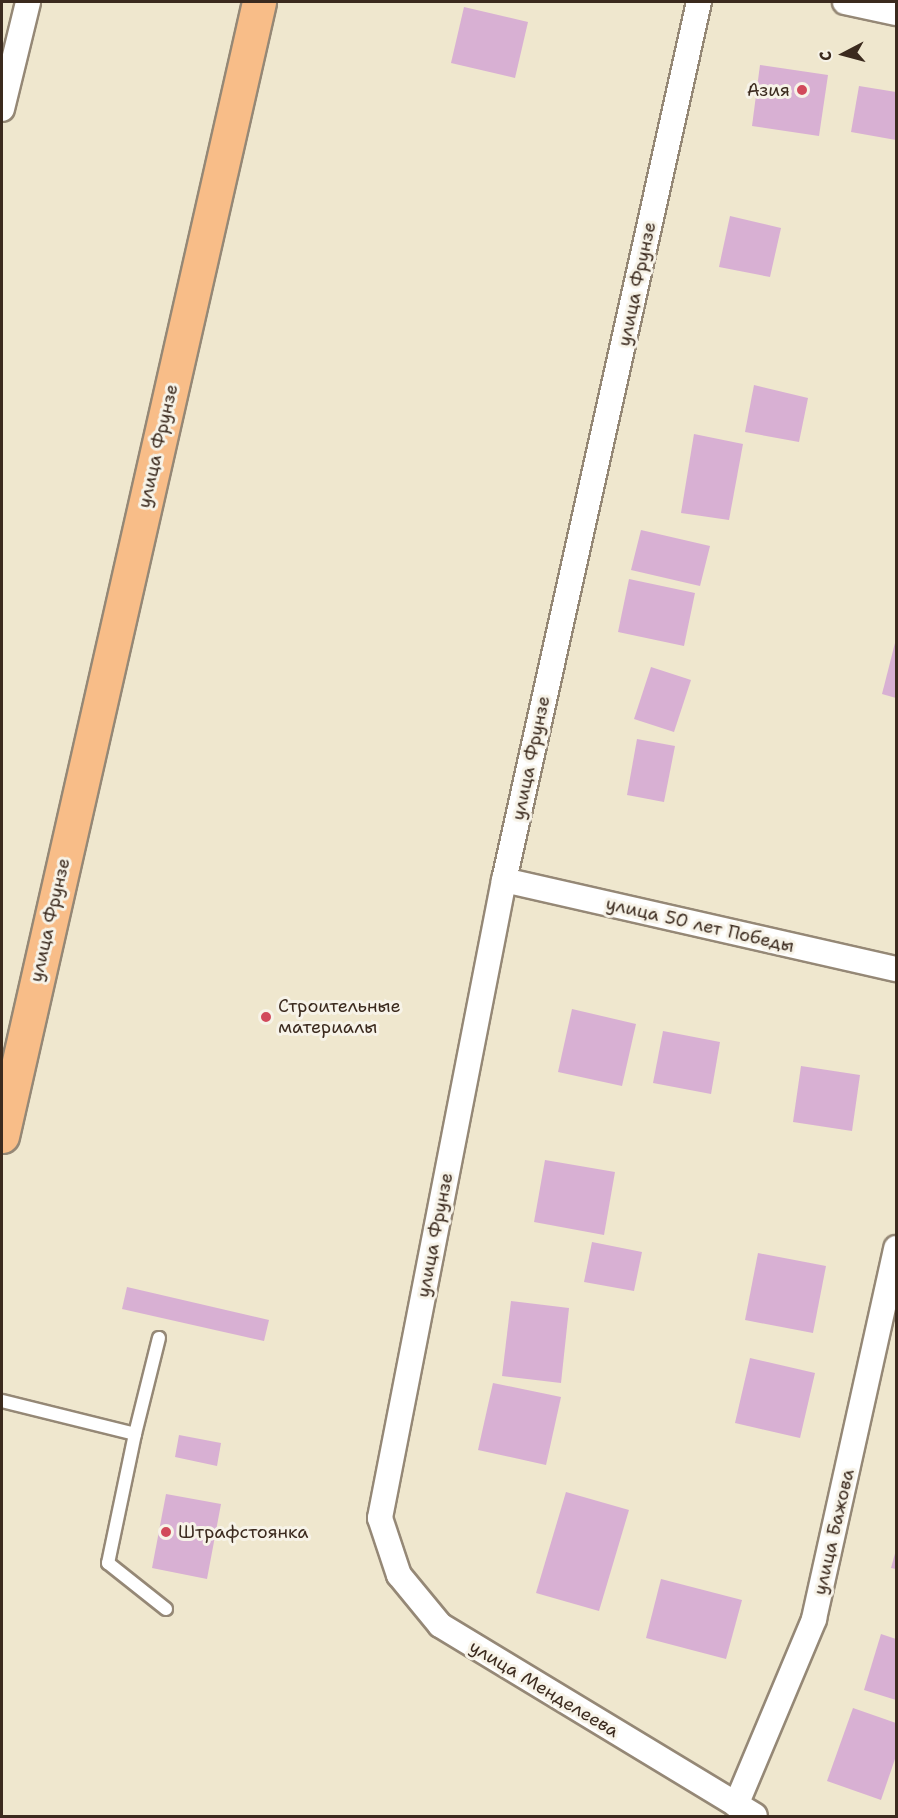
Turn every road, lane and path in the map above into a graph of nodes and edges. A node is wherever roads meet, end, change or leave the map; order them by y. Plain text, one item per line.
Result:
1 (28, 2) edge
2 (259, 2) edge
3 (699, 2) edge
4 (845, 2) edge
5 (897, 13) edge
6 (2, 109) edge
7 (504, 880) junction
8 (897, 969) edge
9 (2, 1136) edge
10 (897, 1248) edge
11 (159, 1338) dead end
12 (2, 1401) edge
13 (135, 1434) junction
14 (380, 1518) joint
15 (166, 1609) dead end
16 (746, 1811) edge

1 - 6 street
2 - 9 main road, улица Фрунзе
3 - 7 street, улица Фрунзе
4 - 5 street
7 - 8 street, улица 50 лет Победы
7 - 14 street, улица Фрунзе
10 - 16 street, улица Бажова
11 - 13 lane
12 - 13 lane
13 - 15 lane
14 - 16 street, улица Менделеева

